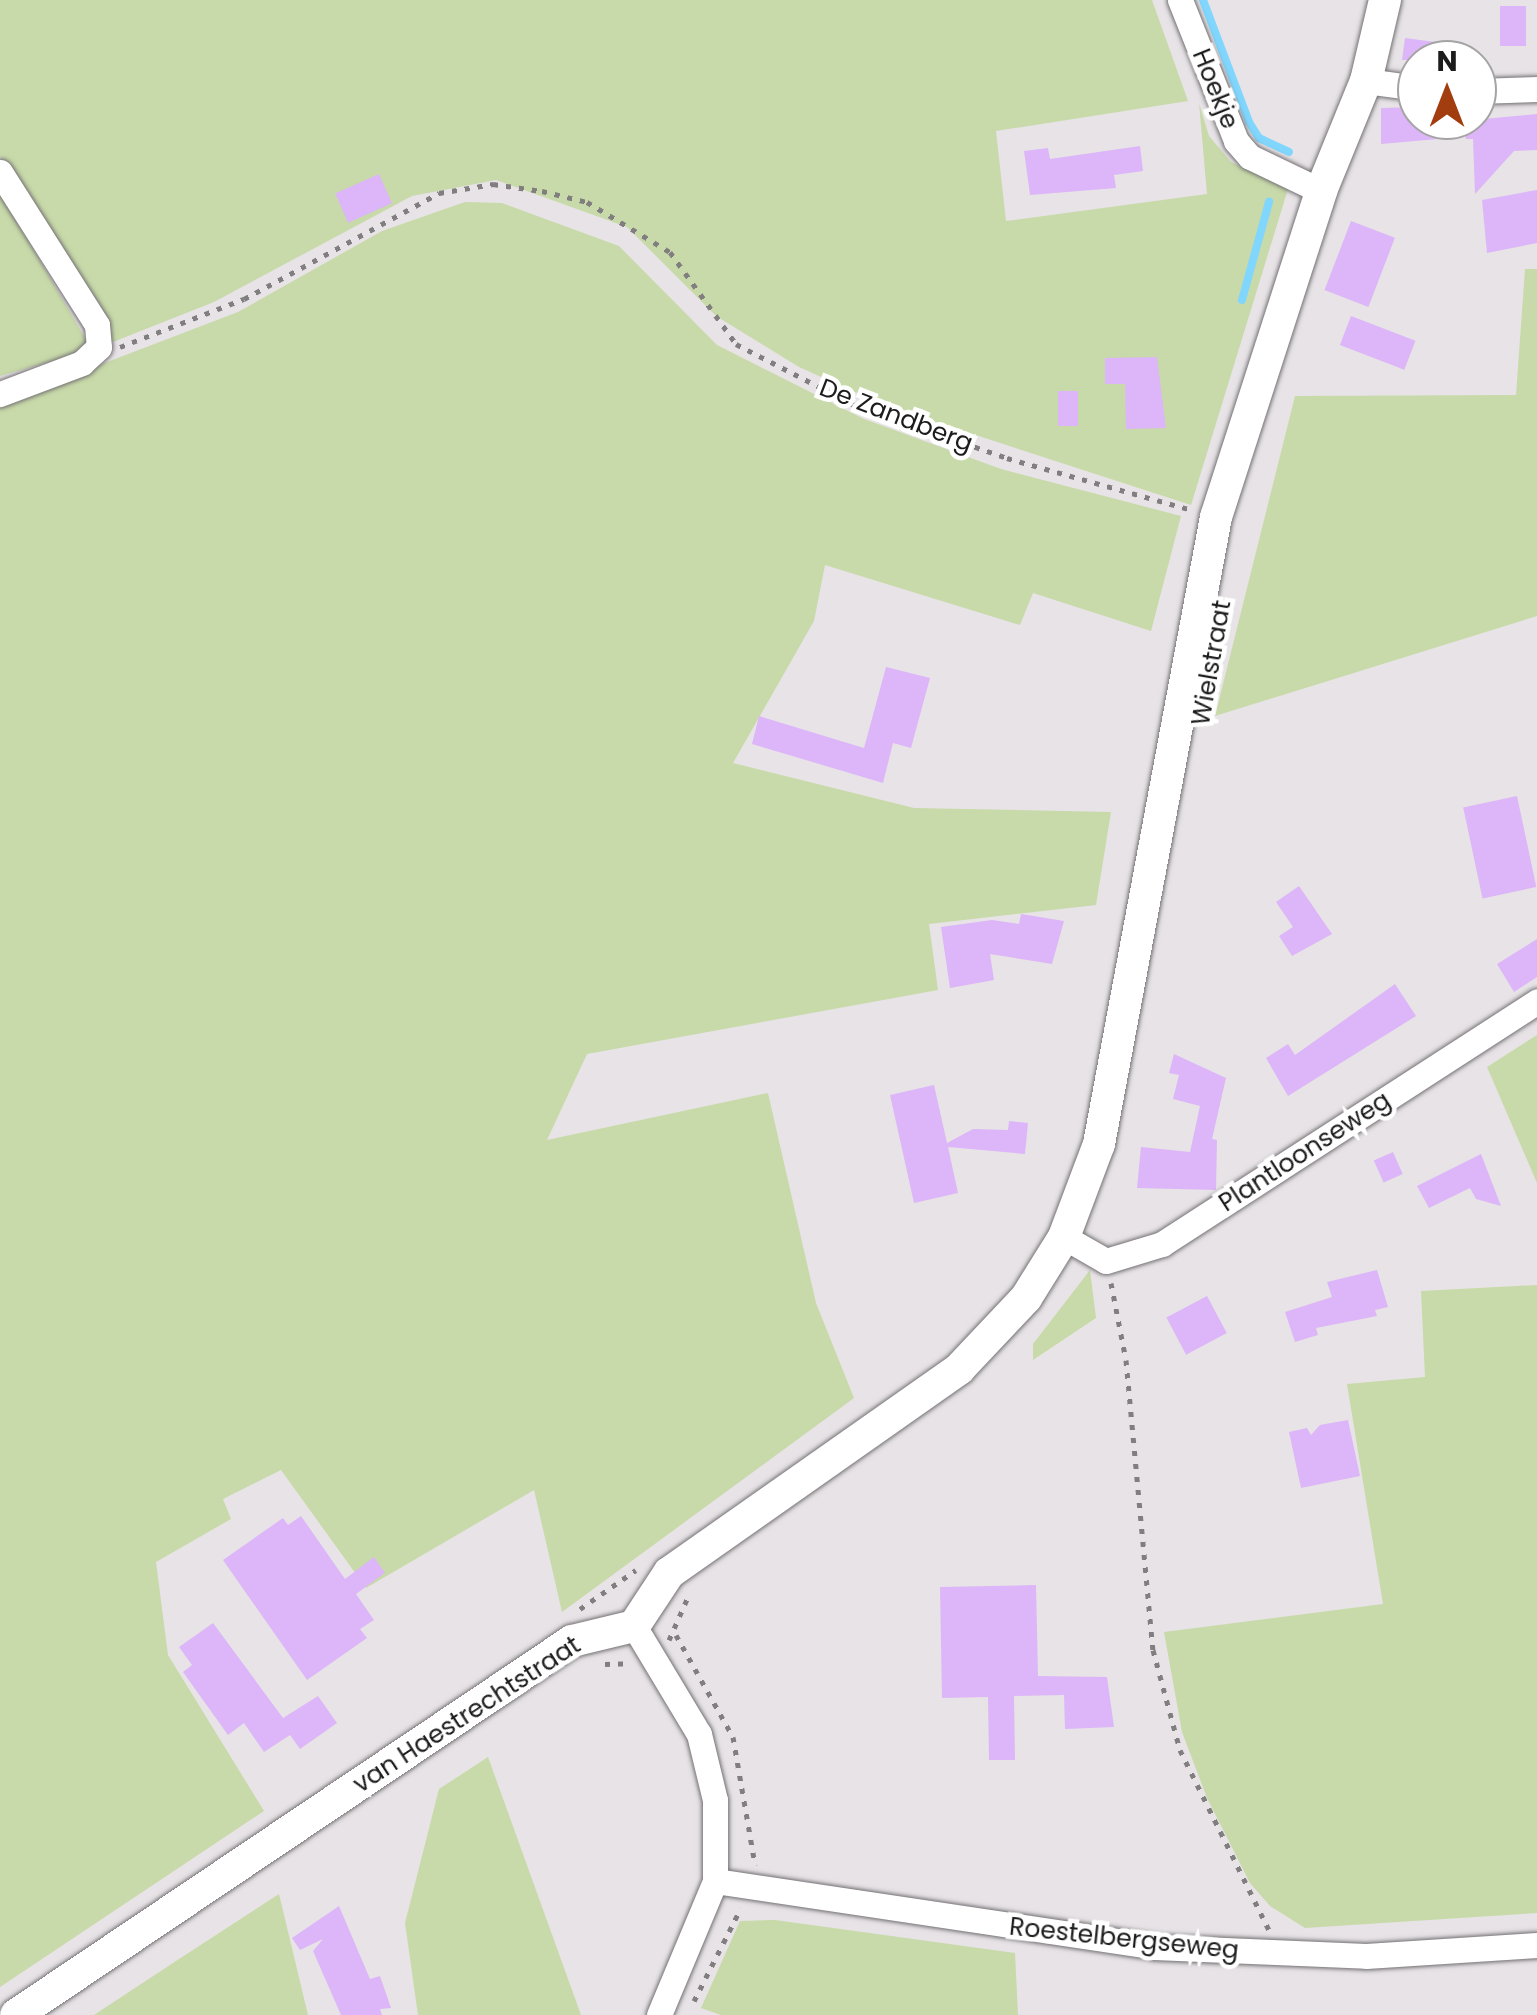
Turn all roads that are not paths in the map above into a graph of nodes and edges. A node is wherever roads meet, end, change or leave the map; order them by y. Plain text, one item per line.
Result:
1 (1180, 0) edge
2 (1386, 0) edge
3 (1366, 81) junction
4 (1397, 85) edge
5 (1537, 89) edge
6 (1497, 90) edge
7 (0, 172) edge
8 (1321, 192) junction
9 (0, 394) edge
10 (1537, 1000) edge
11 (1064, 1237) junction
12 (634, 1626) junction
13 (715, 1881) junction
14 (1537, 1946) edge
15 (16, 2015) edge
16 (659, 2015) edge

1 - 8 street, Hoekje
2 - 3 street, Wielstraat
3 - 4 street
3 - 8 street, Wielstraat
5 - 6 street
7 - 9 street
8 - 11 street, Wielstraat
10 - 11 street, Plantloonseweg
11 - 12 street
12 - 13 street
12 - 15 street, van Haestrechtstraat
13 - 14 street, Roestelbergseweg
13 - 16 street

